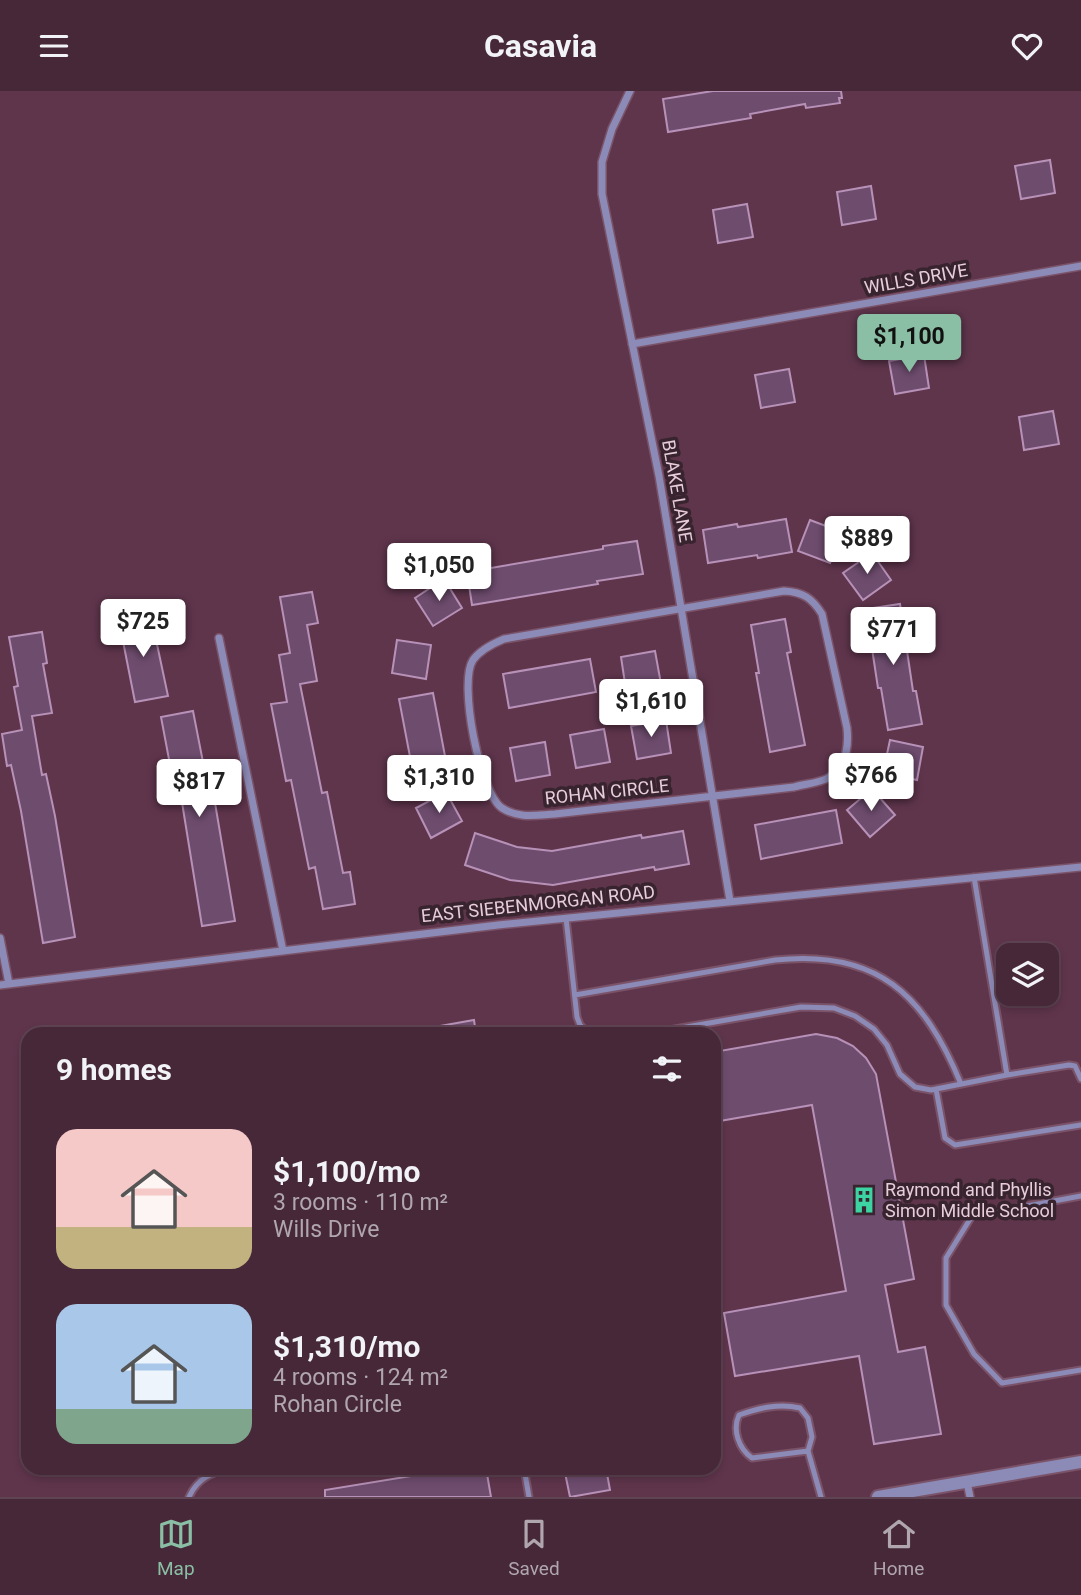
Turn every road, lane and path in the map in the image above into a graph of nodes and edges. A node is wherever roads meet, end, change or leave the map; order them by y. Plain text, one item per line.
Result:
1 (630, 91) edge
2 (1081, 266) edge
3 (632, 344) junction
4 (682, 608) junction
5 (219, 638) dead end
6 (713, 796) junction
7 (1081, 867) edge
8 (974, 877) junction
9 (730, 901) junction
10 (566, 918) junction
11 (0, 938) edge
12 (283, 951) junction
13 (4, 985) edge
14 (575, 995) junction
15 (582, 1027) edge
16 (686, 1027) edge
17 (1007, 1075) junction
18 (1081, 1079) edge
19 (961, 1084) junction
20 (936, 1089) junction
21 (1081, 1125) edge
22 (1081, 1196) edge
23 (1081, 1370) edge
24 (808, 1451) junction
25 (1081, 1462) edge
26 (209, 1475) edge
27 (525, 1475) edge
28 (967, 1482) junction
29 (189, 1497) edge
30 (529, 1497) edge
31 (821, 1497) edge
32 (878, 1497) edge
33 (970, 1497) edge

1 - 3 street, BLAKE LANE
2 - 3 street, WILLS DRIVE
3 - 4 street, BLAKE LANE
4 - 6 street, BLAKE LANE
4 - 6 street, ROHAN CIRCLE
4 - 6 street, ROHAN CIRCLE
5 - 12 street
6 - 9 street, BLAKE LANE
7 - 8 street, EAST SIEBENMORGAN ROAD
8 - 9 street, EAST SIEBENMORGAN ROAD
8 - 17 lane
9 - 10 street, EAST SIEBENMORGAN ROAD
10 - 12 street, EAST SIEBENMORGAN ROAD
10 - 14 lane
11 - 13 street
12 - 13 street, EAST SIEBENMORGAN ROAD
14 - 15 lane
14 - 19 lane
16 - 20 lane
17 - 18 lane
17 - 19 lane
19 - 20 lane
20 - 21 lane
22 - 23 lane
24 - 24 lane
24 - 31 lane
25 - 28 street
26 - 29 lane
27 - 30 lane
28 - 32 street
28 - 33 street

